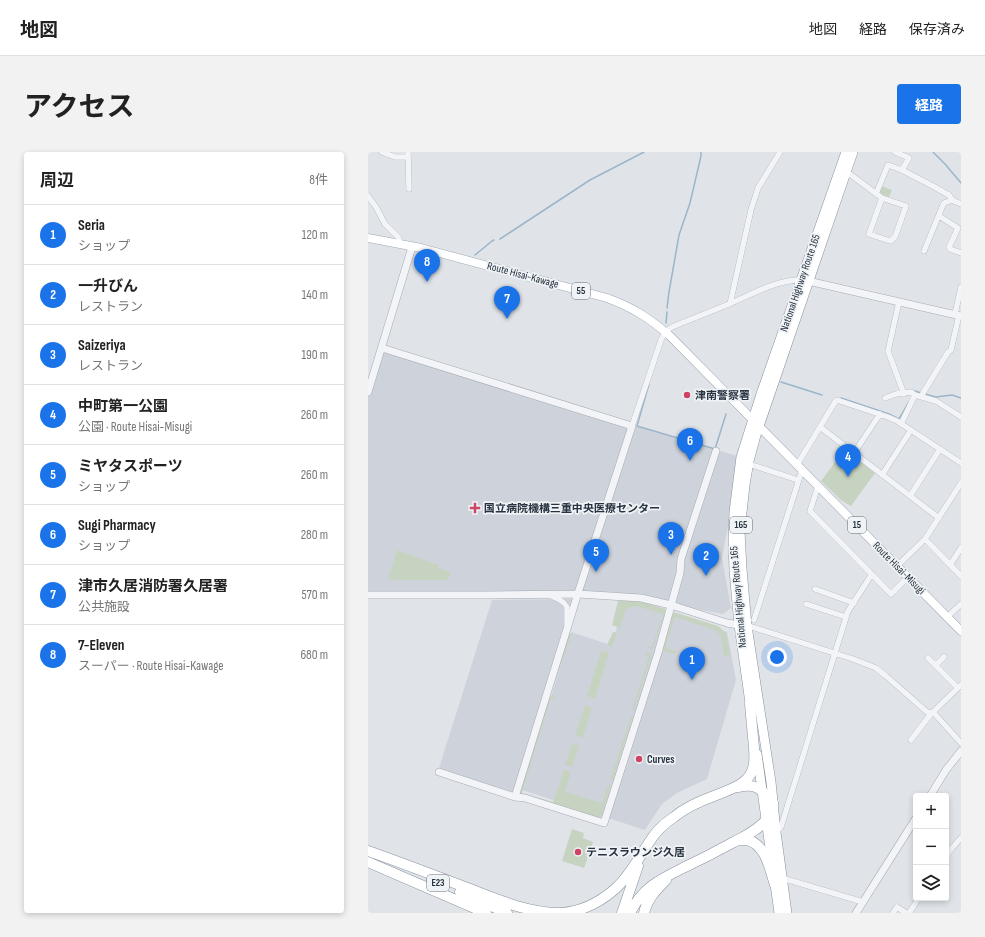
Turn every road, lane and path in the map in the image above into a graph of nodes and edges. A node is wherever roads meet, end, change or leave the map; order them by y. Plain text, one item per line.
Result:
1 (382, 152) edge
2 (780, 152) edge
3 (846, 152) edge
4 (854, 152) edge
5 (895, 152) edge
6 (408, 154) edge
7 (902, 170) junction
8 (847, 172) junction
9 (409, 189) dead end
10 (876, 194) junction
11 (368, 196) edge
12 (882, 198) junction
13 (952, 200) junction
14 (961, 204) edge
15 (939, 216) junction
16 (368, 238) edge
17 (399, 244) junction
18 (412, 247) junction
19 (924, 251) dead end
20 (961, 253) edge
21 (805, 280) junction
22 (961, 287) edge
23 (899, 302) junction
24 (730, 304) junction
25 (958, 315) edge
26 (665, 332) junction
27 (382, 348) junction
28 (368, 392) edge
29 (904, 394) junction
30 (915, 395) junction
31 (923, 395) junction
32 (885, 398) dead end
33 (880, 414) junction
34 (961, 417) edge
35 (756, 423) junction
36 (901, 424) junction
37 (632, 426) junction
38 (820, 427) junction
39 (911, 430) junction
40 (940, 449) junction
41 (716, 451) dead end
42 (854, 454) junction
43 (961, 463) edge
44 (749, 464) junction
45 (800, 467) junction
46 (882, 475) junction
47 (798, 480) junction
48 (961, 483) edge
49 (818, 486) junction
50 (910, 496) junction
51 (939, 518) junction
52 (925, 539) junction
53 (961, 548) edge
54 (950, 565) junction
55 (897, 566) junction
56 (872, 574) junction
57 (961, 576) edge
58 (908, 577) junction
59 (815, 589) dead end
60 (548, 594) junction
61 (578, 594) junction
62 (368, 595) edge
63 (854, 603) junction
64 (806, 604) dead end
65 (961, 604) edge
66 (671, 605) junction
67 (846, 617) junction
68 (947, 617) junction
69 (754, 620) dead end
70 (743, 626) junction
71 (961, 631) edge
72 (566, 632) junction
73 (835, 653) junction
74 (944, 657) dead end
75 (928, 658) dead end
76 (936, 664) junction
77 (960, 687) edge
78 (750, 704) junction
79 (932, 713) junction
80 (911, 740) dead end
81 (961, 743) edge
82 (961, 751) edge
83 (439, 772) dead end
84 (734, 788) junction
85 (762, 790) junction
86 (932, 793) edge
87 (515, 797) junction
88 (773, 803) junction
89 (767, 819) junction
90 (913, 823) edge
91 (776, 832) junction
92 (961, 838) edge
93 (737, 840) junction
94 (368, 852) edge
95 (949, 852) edge
96 (643, 853) junction
97 (368, 862) edge
98 (368, 867) edge
99 (672, 873) junction
100 (779, 882) junction
101 (917, 901) edge
102 (863, 902) junction
103 (468, 913) edge
104 (486, 913) edge
105 (507, 913) edge
106 (622, 913) edge
107 (630, 913) edge
108 (644, 913) edge
109 (780, 913) edge
110 (787, 913) edge
111 (856, 913) edge
112 (893, 913) edge
113 (908, 913) edge

1 - 6 street
2 - 24 street
3 - 21 highway, National Highway Route 165 / 165
4 - 8 highway, National Highway Route 165 / 165
5 - 7 street
6 - 9 street
7 - 10 street
7 - 13 street
8 - 10 street
8 - 21 highway, National Highway Route 165 / 165
10 - 12 street
11 - 17 street
12 - 12 street
13 - 14 street
13 - 15 street
15 - 19 street
15 - 20 street
16 - 17 main road, Route Hisai-Kawage / 55
17 - 18 main road, Route Hisai-Kawage / 55
18 - 26 main road, Route Hisai-Kawage / 55
18 - 27 street
21 - 23 street
21 - 24 street
21 - 35 highway, National Highway Route 165 / 165
22 - 25 street
23 - 25 street
23 - 29 street
24 - 26 street
25 - 31 street
26 - 35 main road, Route Hisai-Kawage / 55
26 - 37 street
27 - 28 street
27 - 37 street
29 - 30 street
29 - 32 street
30 - 31 street
30 - 36 street
31 - 34 street
33 - 36 street
33 - 38 street
33 - 42 street
35 - 44 highway, National Highway Route 165 / 165
35 - 45 main road, Route Hisai-Misugi / 15
35 - 70 highway, National Highway Route 165 / 165
36 - 39 street
37 - 61 street
38 - 42 street
38 - 45 street
39 - 40 street
39 - 46 street
40 - 43 street
40 - 50 street
41 - 66 street
42 - 46 street
44 - 47 street
44 - 70 highway, National Highway Route 165 / 165
45 - 47 street
45 - 49 main road, Route Hisai-Misugi / 15
46 - 50 street
47 - 69 street
48 - 51 street
49 - 55 main road, Route Hisai-Misugi / 15
49 - 56 street
50 - 51 street
51 - 52 street
52 - 54 street
52 - 55 street
53 - 54 street
54 - 57 street
55 - 58 main road, Route Hisai-Misugi / 15
56 - 58 street
56 - 63 street
58 - 68 main road, Route Hisai-Misugi / 15
59 - 63 street
60 - 61 street
60 - 62 street
60 - 72 street
61 - 66 street
61 - 72 street
63 - 67 street
64 - 67 street
65 - 68 street
66 - 70 street
66 - 87 street
67 - 73 street
68 - 71 main road, Route Hisai-Misugi / 15
70 - 73 street
70 - 78 highway, National Highway Route 165 / 165
70 - 88 highway, National Highway Route 165 / 165
72 - 87 street
73 - 79 street
73 - 91 street
74 - 76 street
75 - 76 street
76 - 77 street
77 - 79 street
78 - 84 highway
78 - 85 highway, National Highway Route 165 / 165
79 - 80 street
79 - 81 street
82 - 86 street
83 - 87 street
84 - 85 highway
84 - 96 highway
85 - 88 highway
85 - 89 highway, National Highway Route 165 / 165
88 - 89 highway
88 - 91 highway, National Highway Route 165 / 165
89 - 93 highway
89 - 100 highway, National Highway Route 165 / 165
90 - 102 street
91 - 100 highway, National Highway Route 165 / 165
92 - 95 street
93 - 99 highway
93 - 100 highway
94 - 96 highway
94 - 105 highway, E23
96 - 106 highway
97 - 104 highway, E23
98 - 103 highway
99 - 107 highway
99 - 108 highway
100 - 102 street
100 - 109 highway, National Highway Route 165 / 165
100 - 110 highway, National Highway Route 165 / 165
101 - 113 street
102 - 111 street
112 - 113 street

